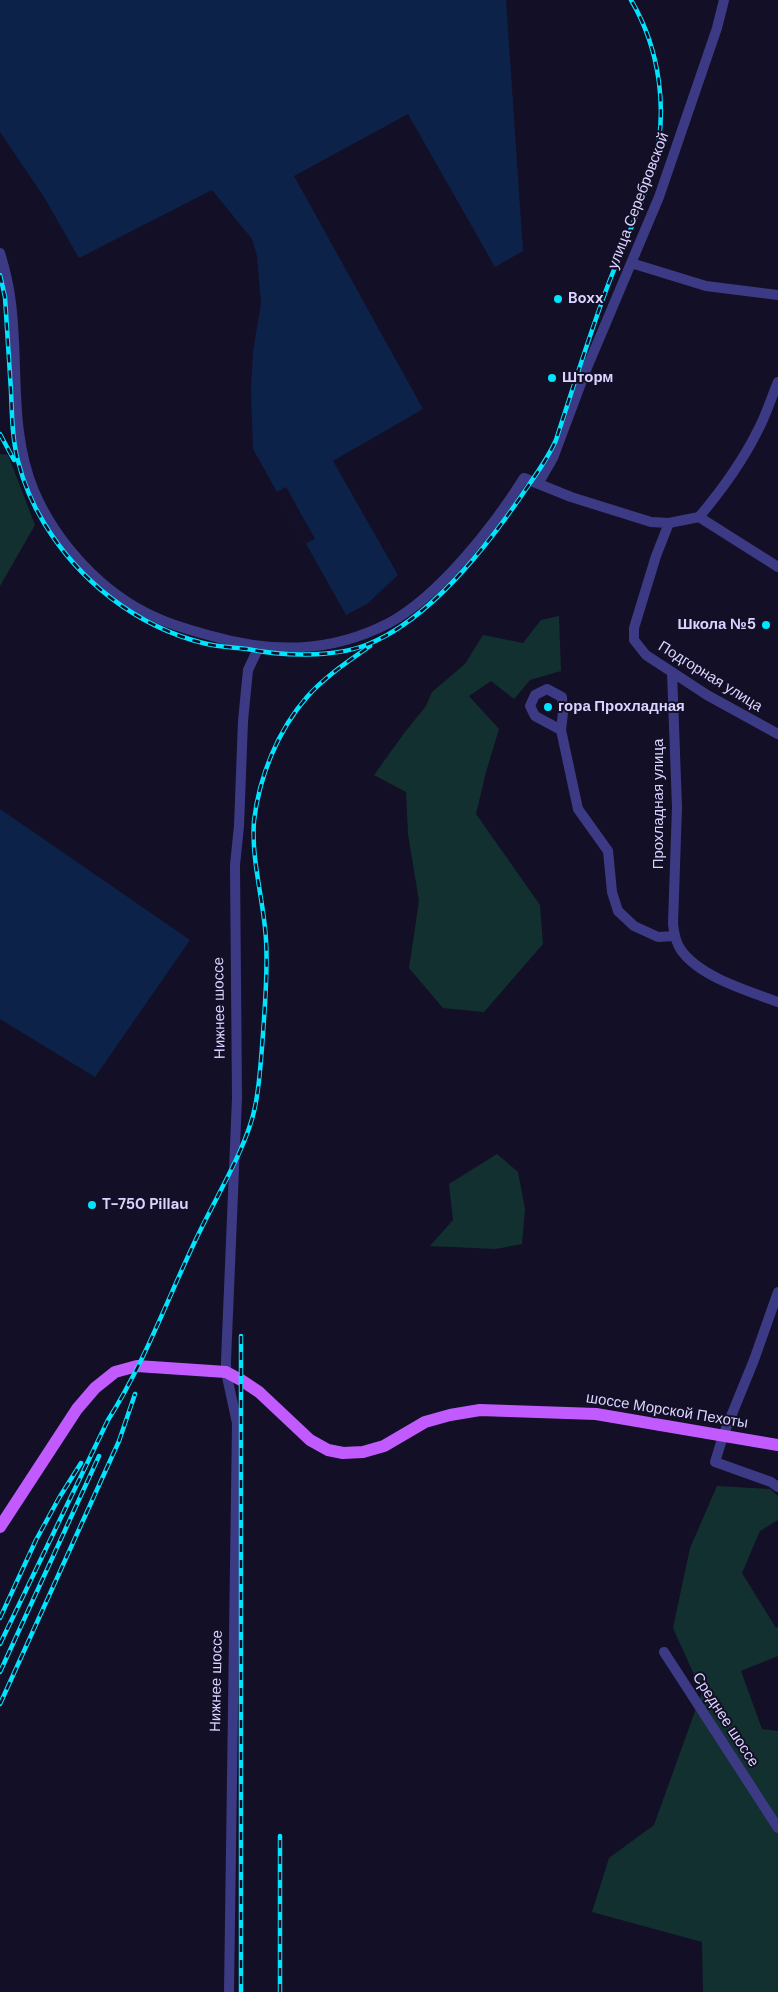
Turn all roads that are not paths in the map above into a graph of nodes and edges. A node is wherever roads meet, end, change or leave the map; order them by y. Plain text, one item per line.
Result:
1 (724, 0) edge
2 (0, 253) edge
3 (631, 263) junction
4 (778, 295) edge
5 (778, 382) edge
6 (538, 484) junction
7 (699, 517) junction
8 (669, 523) junction
9 (778, 567) edge
10 (257, 646) junction
11 (672, 672) junction
12 (561, 730) dead end
13 (778, 734) edge
14 (675, 936) junction
15 (778, 1002) edge
16 (778, 1292) edge
17 (226, 1372) junction
18 (723, 1436) junction
19 (778, 1445) edge
20 (778, 1487) edge
21 (0, 1527) edge
22 (664, 1652) dead end
23 (778, 1828) edge
24 (229, 1992) edge

1 - 3 street, улица Серебровской
2 - 10 street
3 - 4 street
3 - 6 street, улица Серебровской
5 - 7 street
6 - 8 street
6 - 10 street
7 - 8 street
7 - 9 street
8 - 11 street, Подгорная улица
10 - 17 street, Нижнее шоссе
11 - 13 street, Подгорная улица
11 - 14 street, Прохладная улица
12 - 14 street
14 - 15 street
16 - 18 street
17 - 18 main road, шоссе Морской Пехоты
17 - 21 main road
17 - 24 street, Нижнее шоссе
18 - 19 main road, шоссе Морской Пехоты
18 - 20 street
22 - 23 street, Среднее шоссе

